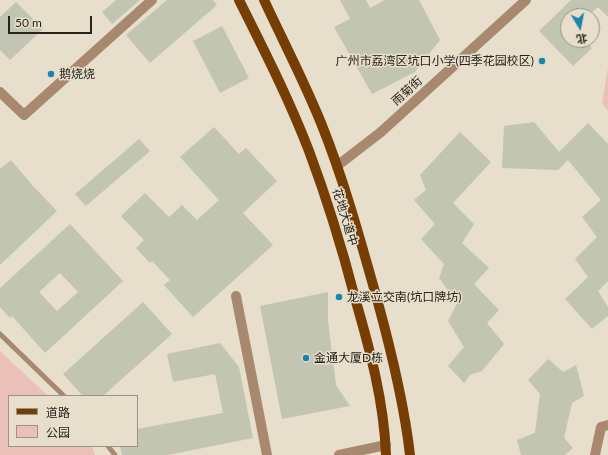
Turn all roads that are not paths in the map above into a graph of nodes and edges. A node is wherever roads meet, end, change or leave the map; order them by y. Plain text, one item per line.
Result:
1 (152, 0) edge
2 (239, 0) edge
3 (264, 0) edge
4 (526, 0) edge
5 (0, 92) edge
6 (337, 166) junction
7 (236, 296) dead end
8 (0, 334) edge
9 (63, 395) edge
10 (608, 425) edge
11 (386, 444) junction
12 (109, 447) edge
13 (115, 455) edge
14 (268, 455) edge
15 (339, 455) edge
16 (386, 455) edge
17 (410, 455) edge
18 (595, 455) edge

1 - 5 street
2 - 11 main road, 花地大道中
3 - 6 main road, 花地大道中
4 - 6 street, 雨菊街
6 - 17 main road, 花地大道中
7 - 14 street
8 - 9 lane
10 - 18 street
11 - 15 street
11 - 16 main road, 花地大道中
12 - 13 lane

